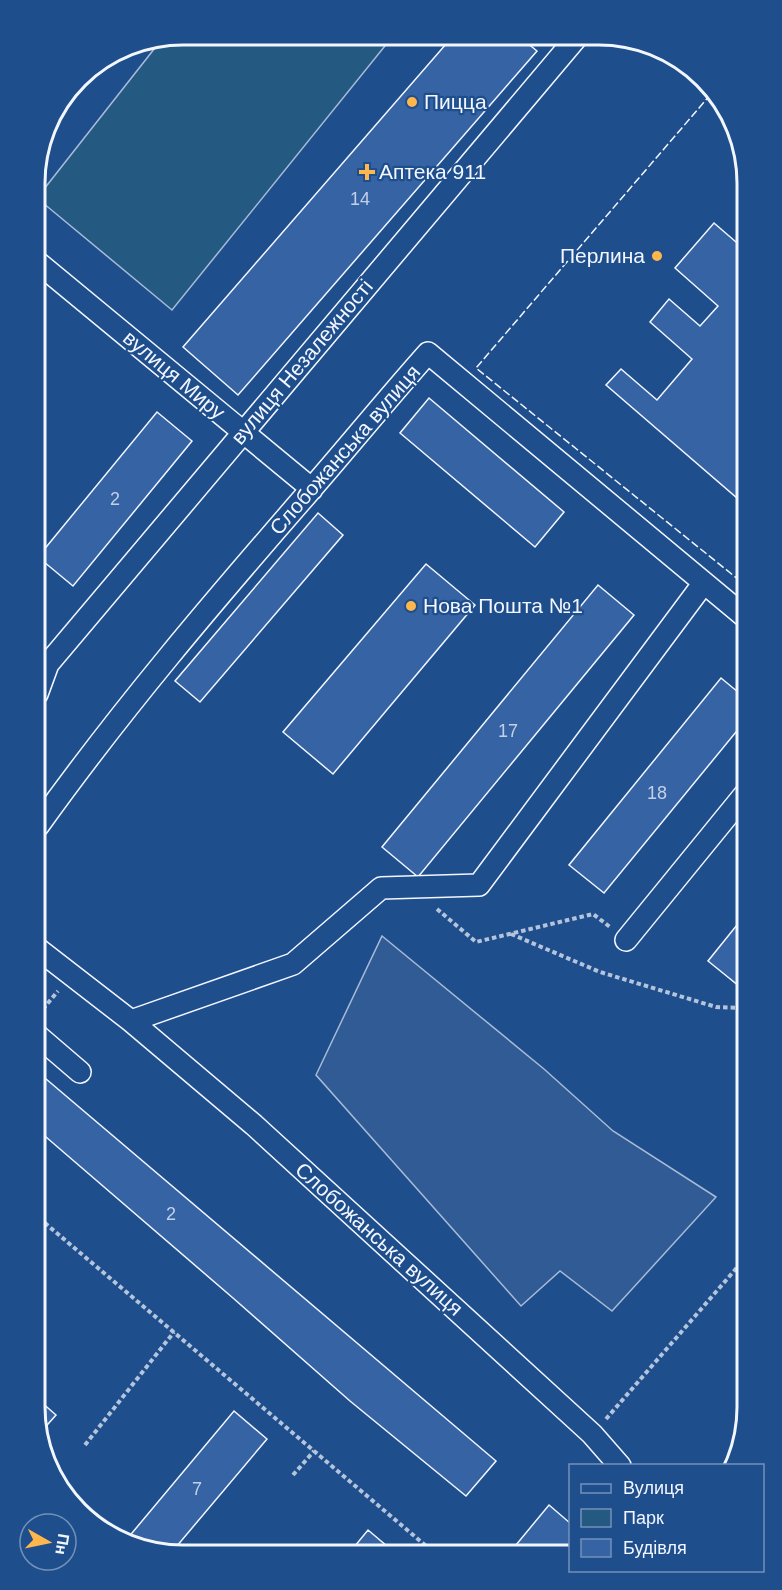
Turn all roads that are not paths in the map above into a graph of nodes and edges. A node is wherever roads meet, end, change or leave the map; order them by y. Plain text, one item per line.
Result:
1 (570, 45) edge
2 (45, 269) edge
3 (242, 433) junction
4 (312, 489) junction
5 (703, 584) junction
6 (737, 611) edge
7 (45, 672) edge
8 (737, 804) edge
9 (45, 817) edge
10 (626, 940) road end
11 (45, 954) edge
12 (131, 1021) junction
13 (45, 1042) edge
14 (80, 1072) dead end
15 (618, 1464) edge

1 - 3 street, вулиця Незалежності
2 - 3 street, вулиця Миру
3 - 4 street, вулиця Миру
3 - 7 street, вулиця Незалежності
4 - 5 street, Слобожанська вулиця
4 - 9 street, Слобожанська вулиця
5 - 6 street, Слобожанська вулиця
5 - 12 street
8 - 10 street
11 - 12 street, Слобожанська вулиця
12 - 15 street, Слобожанська вулиця
13 - 14 street

